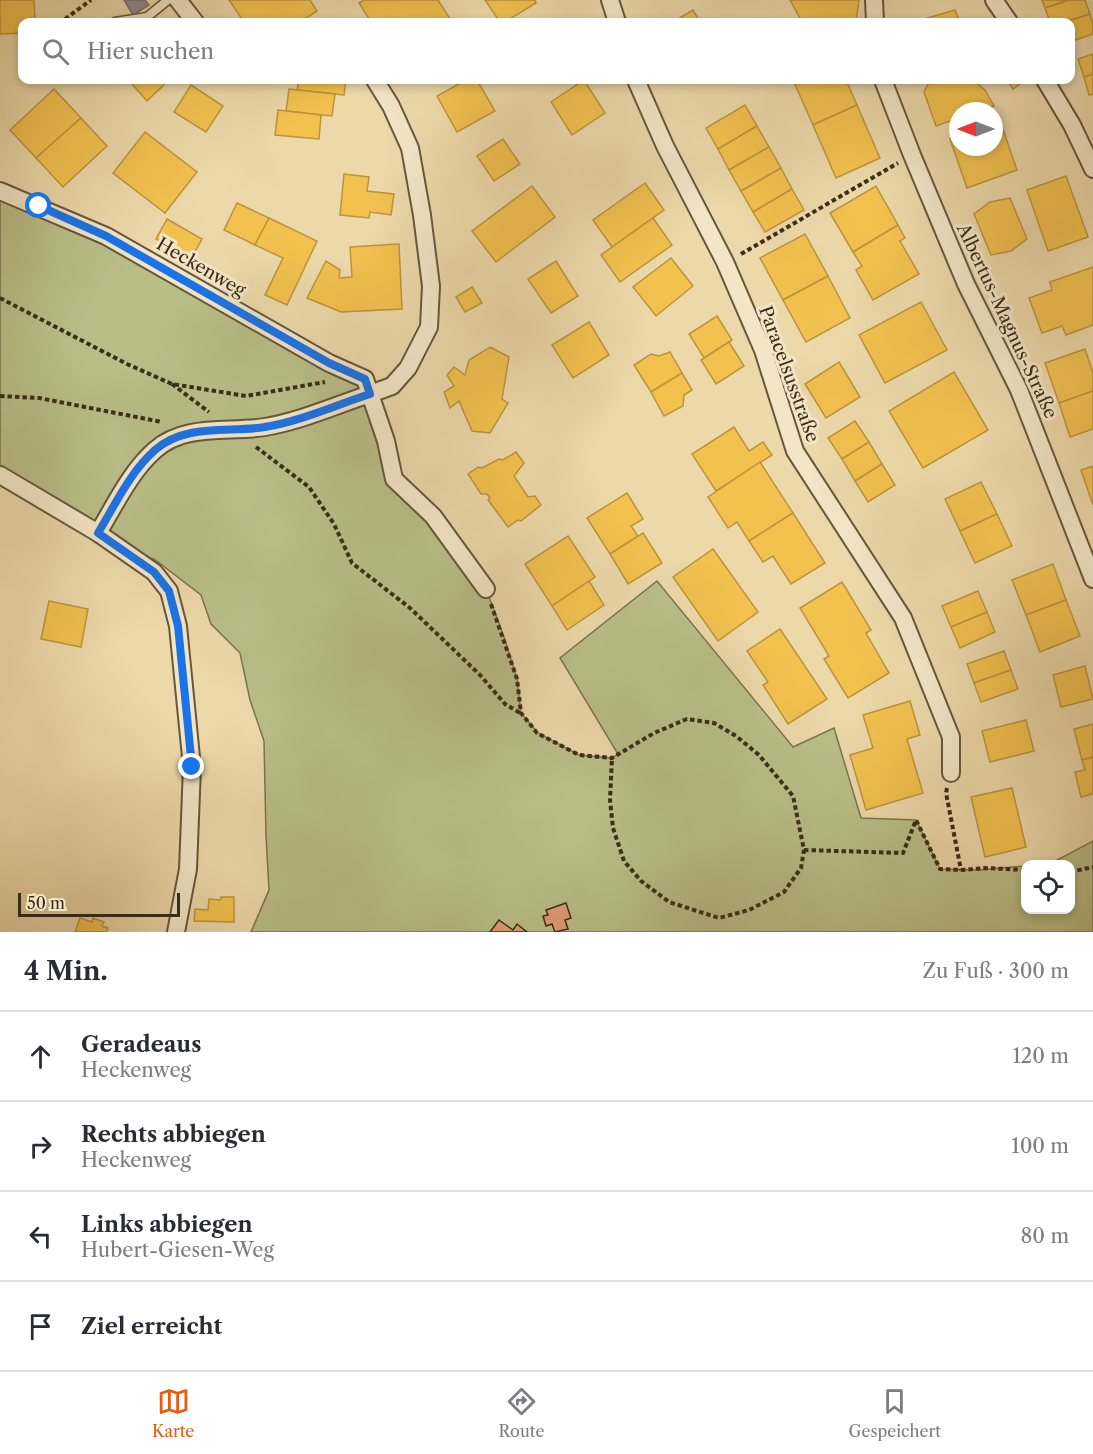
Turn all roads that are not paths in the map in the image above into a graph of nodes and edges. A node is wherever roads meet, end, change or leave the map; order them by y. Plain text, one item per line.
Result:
1 (168, 0) edge
2 (178, 0) edge
3 (610, 0) edge
4 (874, 0) edge
5 (994, 0) edge
6 (141, 18) edge
7 (192, 18) edge
8 (616, 18) edge
9 (875, 18) edge
10 (1006, 18) edge
11 (377, 84) edge
12 (638, 84) edge
13 (885, 84) edge
14 (1047, 84) edge
15 (1093, 169) edge
16 (0, 191) edge
17 (370, 394) junction
18 (0, 475) edge
19 (98, 533) junction
20 (1093, 579) edge
21 (486, 589) road end
22 (951, 773) road end
23 (176, 932) edge

1 - 6 lane
2 - 7 street
3 - 8 street
4 - 9 street
5 - 10 street
11 - 17 street
12 - 22 street, Paracelsusstraße
13 - 20 street, Albertus-Magnus-Straße
14 - 15 street
16 - 17 street, Heckenweg
17 - 19 street
17 - 21 street, Heckenweg
18 - 19 street
19 - 23 street

